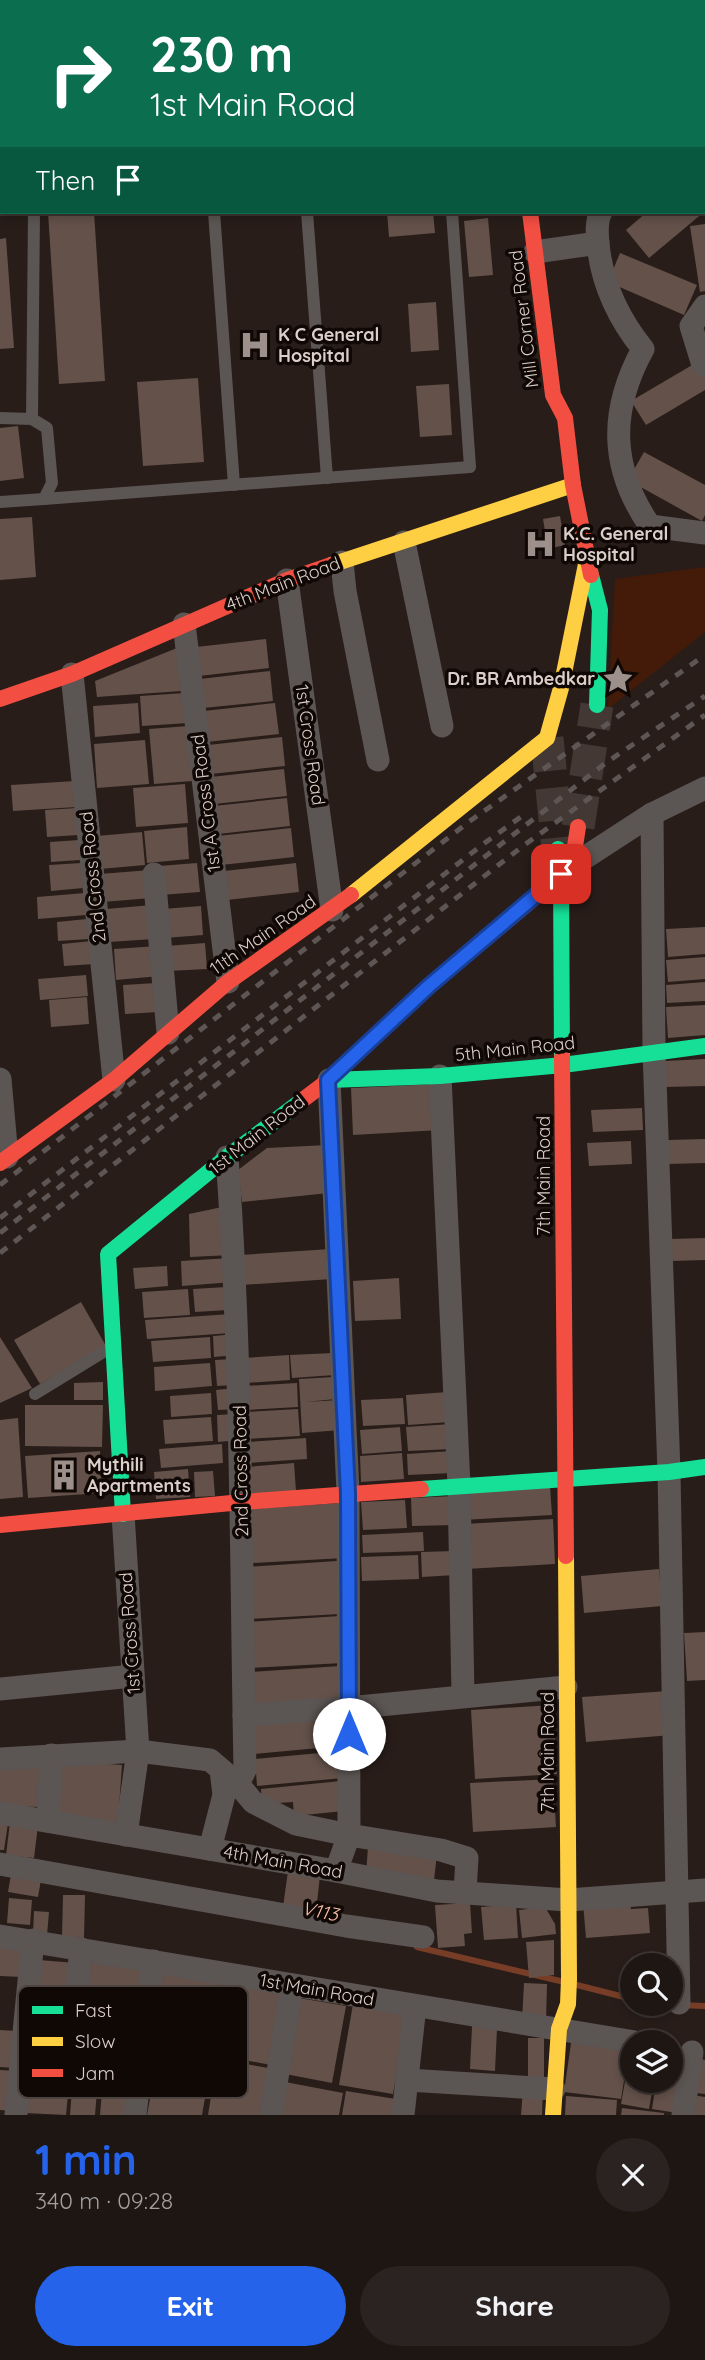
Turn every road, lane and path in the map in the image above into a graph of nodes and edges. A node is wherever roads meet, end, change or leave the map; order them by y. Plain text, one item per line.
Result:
1 (34, 214) edge
2 (214, 214) edge
3 (307, 214) edge
4 (452, 214) edge
5 (531, 214) edge
6 (600, 214) edge
7 (598, 243) junction
8 (549, 250) junction
9 (705, 306) edge
10 (705, 365) edge
11 (574, 398) dead end
12 (0, 418) edge
13 (565, 418) junction
14 (32, 419) junction
15 (327, 478) junction
16 (234, 485) junction
17 (573, 485) junction
18 (44, 499) junction
19 (0, 502) edge
20 (705, 533) edge
21 (404, 542) junction
22 (587, 559) junction
23 (342, 562) junction
24 (287, 579) junction
25 (184, 624) junction
26 (72, 674) junction
27 (0, 699) edge
28 (597, 705) tunnel mouth
29 (442, 726) dead end
30 (547, 738) joint
31 (378, 760) dead end
32 (705, 788) edge
33 (652, 814) junction
34 (578, 827) tunnel mouth
35 (564, 863) junction
36 (154, 874) dead end
37 (332, 910) junction
38 (228, 982) junction
39 (168, 1034) junction
40 (705, 1046) edge
41 (654, 1051) junction
42 (563, 1065) junction
43 (440, 1076) junction
44 (0, 1079) edge
45 (114, 1080) junction
46 (328, 1080) junction
47 (228, 1157) junction
48 (4, 1160) edge
49 (113, 1346) junction
50 (35, 1394) dead end
51 (705, 1467) edge
52 (669, 1472) junction
53 (565, 1478) junction
54 (459, 1485) junction
55 (348, 1493) junction
56 (242, 1502) junction
57 (123, 1514) junction
58 (0, 1525) edge
59 (133, 1676) junction
60 (566, 1687) junction
61 (0, 1689) edge
62 (463, 1695) junction
63 (348, 1708) junction
64 (244, 1715) junction
65 (138, 1751) junction
66 (51, 1755) junction
67 (0, 1759) edge
68 (230, 1777) junction
69 (0, 1813) edge
70 (48, 1821) junction
71 (296, 1824) junction
72 (126, 1835) junction
73 (349, 1835) junction
74 (210, 1849) junction
75 (288, 1863) junction
76 (0, 1864) edge
77 (336, 1871) junction
78 (705, 1890) edge
79 (465, 1892) junction
80 (678, 1893) junction
81 (568, 1900) junction
82 (0, 1936) edge
83 (423, 1937) dead end
84 (33, 1940) junction
85 (81, 1949) junction
86 (679, 1953) edge
87 (153, 1961) junction
88 (29, 1986) edge
89 (77, 1986) edge
90 (150, 1986) edge
91 (292, 1986) junction
92 (415, 2006) junction
93 (559, 2029) junction
94 (620, 2039) edge
95 (689, 2052) edge
96 (407, 2080) junction
97 (554, 2089) junction
98 (18, 2094) edge
99 (16, 2115) edge
100 (271, 2115) edge
101 (403, 2115) edge
102 (552, 2115) edge
103 (683, 2115) edge

1 - 14 lane
2 - 16 lane
3 - 15 lane
4 - 15 lane
5 - 8 main road, Mill Corner Road
6 - 7 street
7 - 8 street
7 - 20 street
8 - 13 main road, Mill Corner Road
9 - 10 street
11 - 13 main road
12 - 14 lane
13 - 17 main road, Mill Corner Road
14 - 18 lane
15 - 16 lane
16 - 18 lane
17 - 21 main road, 4th Main Road
17 - 22 main road, Mill Corner Road
18 - 19 lane
21 - 23 main road, 4th Main Road
21 - 29 street
22 - 28 main road, Mill Corner Road
22 - 30 main road, Mill Corner Road
23 - 24 main road, 4th Main Road
23 - 31 street
24 - 25 main road, 4th Main Road
24 - 37 street, 1st Cross Road
25 - 26 main road, 4th Main Road
25 - 38 street, 1st A Cross Road
26 - 27 main road, 4th Main Road
26 - 45 street, 2nd Cross Road
30 - 37 main road, 11th Main Road
32 - 33 street
33 - 35 street
33 - 41 street
34 - 35 main road
35 - 42 main road, 7th Main Road
35 - 46 main road, 1st Main Road
36 - 39 street
37 - 38 main road, 11th Main Road
38 - 39 main road, 11th Main Road
39 - 45 main road, 11th Main Road
40 - 41 main road, 5th Main Road
41 - 42 main road, 5th Main Road
41 - 52 street
42 - 43 main road, 5th Main Road
42 - 53 main road, 7th Main Road
43 - 46 main road, 5th Main Road
43 - 54 street
44 - 48 street
45 - 48 main road, 11th Main Road
46 - 47 main road, 1st Main Road
46 - 55 street
47 - 49 main road, 1st Main Road
47 - 56 street, 2nd Cross Road
49 - 50 lane
49 - 57 main road
51 - 52 main road
52 - 53 main road
52 - 80 street
53 - 54 main road
53 - 60 main road, 7th Main Road
54 - 55 main road
54 - 62 street
55 - 56 main road
55 - 63 street
56 - 57 main road
56 - 64 street, 2nd Cross Road
57 - 58 main road
57 - 59 street, 1st Cross Road
59 - 61 street
59 - 65 street, 1st Cross Road
60 - 62 street
60 - 81 main road, 7th Main Road
62 - 63 street
63 - 64 street
63 - 73 street
64 - 68 street, 2nd Cross Road
65 - 66 street
65 - 68 street
65 - 72 street, 1st Cross Road
66 - 67 street
66 - 70 street
68 - 71 street
68 - 74 street, 2nd Cross Road
69 - 70 street, 4th Main Road
70 - 72 street, 4th Main Road
71 - 73 street
71 - 75 street
72 - 74 street, 4th Main Road
73 - 77 street
73 - 79 street
74 - 75 street, 4th Main Road
75 - 77 street, 4th Main Road
76 - 83 street
77 - 79 street, 4th Main Road
78 - 80 street, 4th Main Road
79 - 81 street, 4th Main Road
80 - 81 street, 4th Main Road
80 - 86 street
81 - 93 main road, 7th Main Road
82 - 84 street, 1st Main Road
84 - 85 street, 1st Main Road
84 - 88 street
85 - 87 street, 1st Main Road
85 - 89 street
87 - 90 street
87 - 91 street, 1st Main Road
91 - 92 street, 1st Main Road
91 - 100 street
92 - 93 street, 1st Main Road
92 - 96 street
93 - 94 street, 1st Main Road
93 - 97 main road, 7th Main Road
95 - 103 street
96 - 97 street
96 - 101 street
97 - 102 main road, 7th Main Road
98 - 99 street

